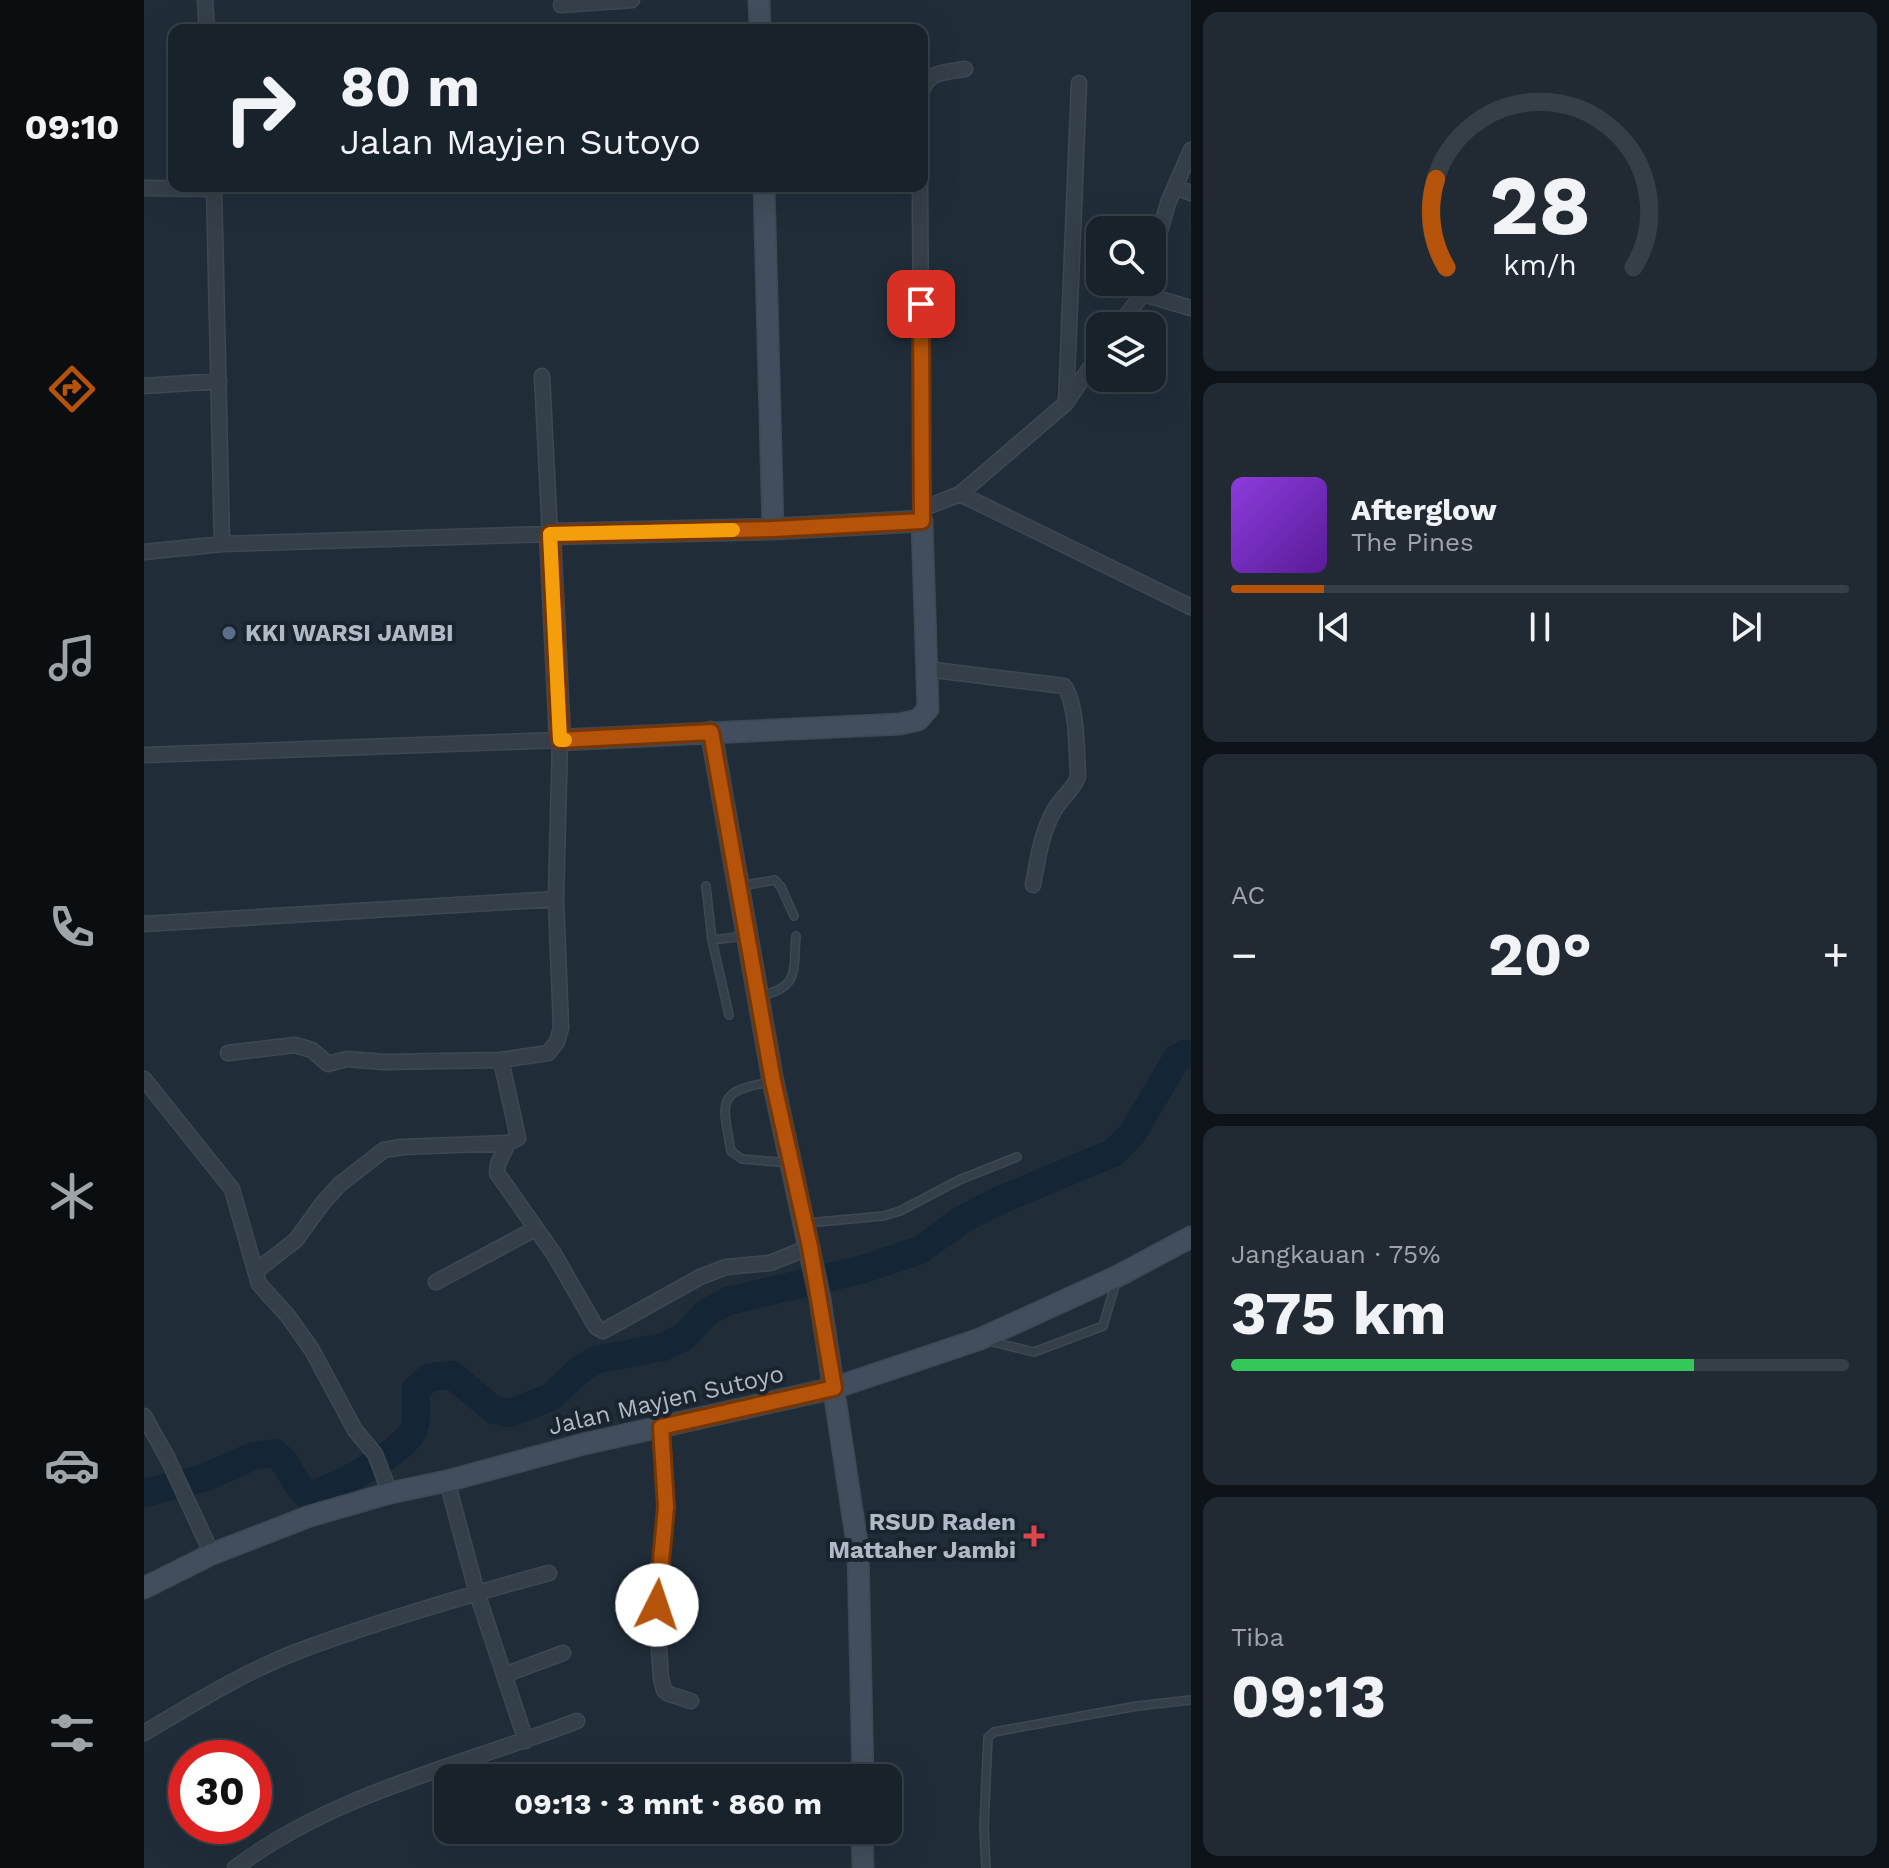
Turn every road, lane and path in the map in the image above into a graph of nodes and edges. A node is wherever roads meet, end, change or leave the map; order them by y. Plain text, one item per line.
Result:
1 (205, 0) edge
2 (632, 0) edge
3 (759, 0) edge
4 (561, 5) dead end
5 (207, 24) edge
6 (760, 24) edge
7 (965, 69) dead end
8 (928, 80) edge
9 (1079, 83) dead end
10 (1191, 150) edge
11 (1175, 187) junction
12 (144, 188) edge
13 (168, 188) edge
14 (214, 192) edge
15 (764, 192) edge
16 (920, 192) edge
17 (1191, 193) edge
18 (1164, 216) edge
19 (1163, 296) edge
20 (1191, 308) edge
21 (1086, 374) edge
22 (542, 376) dead end
23 (219, 381) junction
24 (144, 386) edge
25 (1066, 403) junction
26 (960, 494) junction
27 (922, 515) junction
28 (773, 529) junction
29 (550, 534) junction
30 (222, 544) junction
31 (144, 552) edge
32 (1191, 607) edge
33 (926, 669) junction
34 (711, 732) junction
35 (560, 740) junction
36 (144, 755) edge
37 (1033, 885) dead end
38 (706, 886) dead end
39 (738, 886) junction
40 (556, 899) junction
41 (794, 916) dead end
42 (144, 924) edge
43 (747, 936) junction
44 (796, 936) dead end
45 (712, 940) junction
46 (759, 996) junction
47 (729, 1015) dead end
48 (228, 1053) dead end
49 (501, 1060) junction
50 (144, 1079) edge
51 (773, 1081) junction
52 (508, 1143) junction
53 (1017, 1157) dead end
54 (792, 1163) junction
55 (805, 1223) junction
56 (535, 1229) junction
57 (1191, 1237) edge
58 (811, 1253) junction
59 (256, 1271) junction
60 (1118, 1276) junction
61 (436, 1282) dead end
62 (980, 1339) junction
63 (834, 1388) junction
64 (144, 1416) edge
65 (661, 1427) junction
66 (447, 1481) junction
67 (390, 1493) junction
68 (212, 1554) junction
69 (549, 1573) dead end
70 (144, 1588) edge
71 (477, 1593) junction
72 (563, 1653) dead end
73 (504, 1675) junction
74 (1191, 1700) edge
75 (691, 1701) dead end
76 (577, 1721) dead end
77 (144, 1733) edge
78 (526, 1741) junction
79 (863, 1764) edge
80 (862, 1844) edge
81 (235, 1868) edge
82 (863, 1868) edge
83 (986, 1868) edge

1 - 5 street
2 - 4 street
3 - 6 street
7 - 8 street
9 - 25 street
10 - 11 street
11 - 17 street
11 - 18 street
12 - 13 street
14 - 23 street
15 - 28 street
16 - 27 street
19 - 20 street
21 - 25 street
22 - 29 street
23 - 24 street
23 - 30 street
25 - 26 street
26 - 27 street
26 - 32 street
27 - 28 street
27 - 33 street
28 - 29 street
29 - 30 street
29 - 35 street
30 - 31 street
33 - 34 street
33 - 37 street
34 - 35 street
34 - 39 street
35 - 36 street
35 - 40 street
38 - 45 lane
39 - 41 lane
39 - 43 street
40 - 42 street
40 - 49 street
43 - 45 lane
43 - 46 street
44 - 46 lane
45 - 47 lane
46 - 51 street
48 - 49 street
49 - 52 street
50 - 59 street
51 - 54 street
51 - 54 lane
52 - 56 street
52 - 59 street
53 - 55 lane
54 - 55 street
55 - 58 street
56 - 58 street
56 - 61 street
57 - 60 street, Jalan Mayjen Sutoyo
58 - 63 street
59 - 67 street
60 - 62 street, Jalan Mayjen Sutoyo
60 - 62 lane
62 - 63 street, Jalan Mayjen Sutoyo
63 - 65 street, Jalan Mayjen Sutoyo
63 - 79 street
64 - 68 street
65 - 66 street, Jalan Mayjen Sutoyo
65 - 75 street
66 - 67 street, Jalan Mayjen Sutoyo
66 - 71 street
67 - 68 street, Jalan Mayjen Sutoyo
68 - 70 street, Jalan Mayjen Sutoyo
69 - 71 street
71 - 73 street
71 - 77 street
72 - 73 street
73 - 78 street
74 - 83 lane
76 - 78 street
78 - 81 street
80 - 82 street

